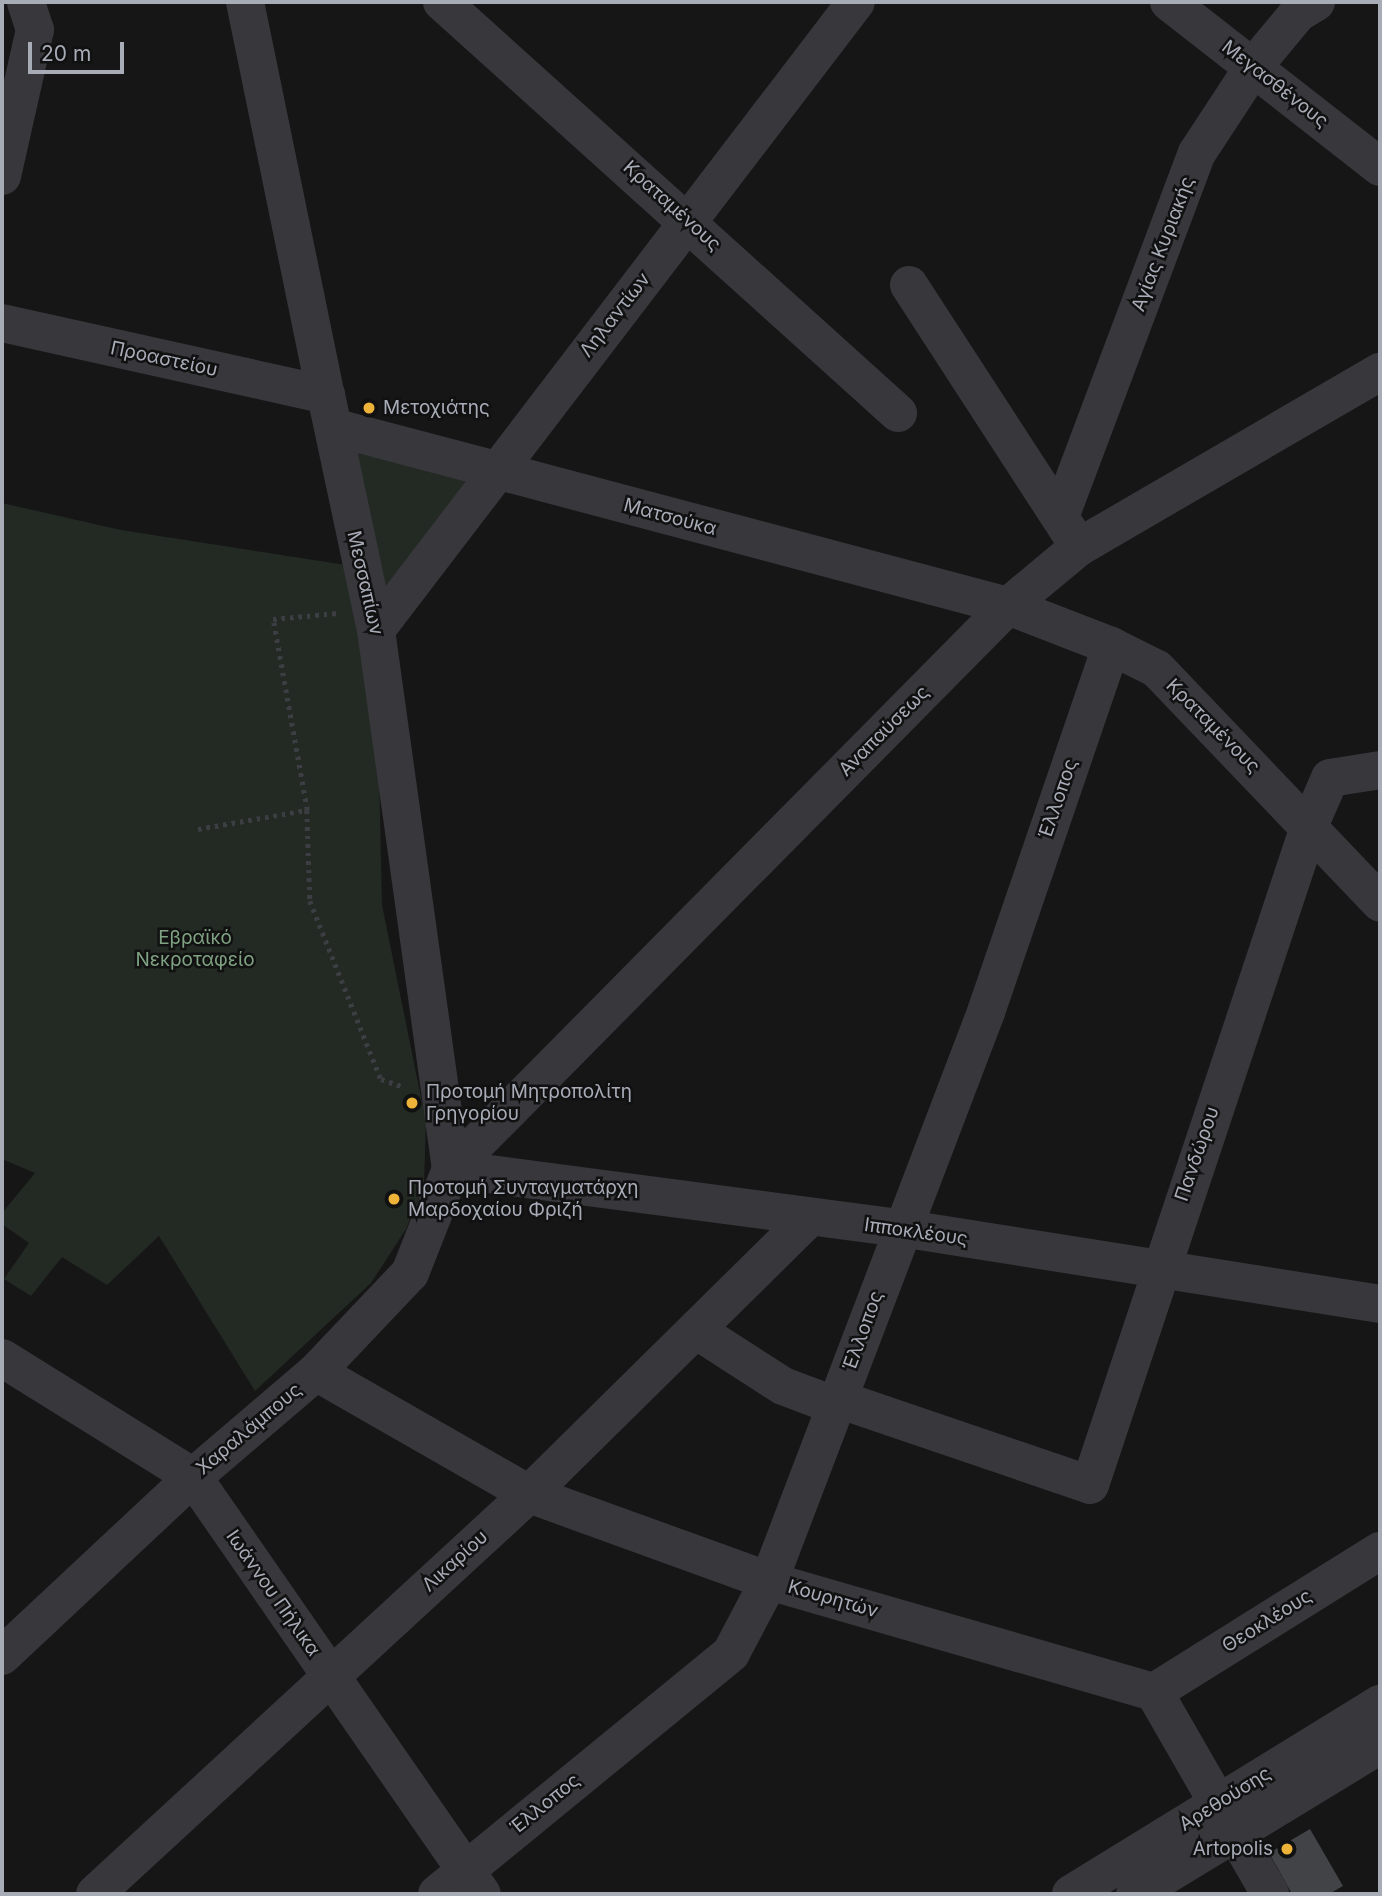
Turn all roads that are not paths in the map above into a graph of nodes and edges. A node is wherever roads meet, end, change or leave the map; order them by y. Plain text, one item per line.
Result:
1 (26, 2) edge
2 (244, 2) edge
3 (442, 2) edge
4 (856, 2) edge
5 (1169, 2) edge
6 (1316, 2) edge
7 (1254, 66) junction
8 (1380, 167) edge
9 (2, 176) edge
10 (688, 220) junction
11 (909, 285) dead end
12 (2, 323) edge
13 (1380, 372) edge
14 (330, 411) junction
15 (898, 413) dead end
16 (496, 470) junction
17 (1070, 532) junction
18 (1008, 606) junction
19 (374, 620) junction
20 (1111, 646) junction
21 (1380, 770) edge
22 (1310, 824) junction
23 (1380, 902) edge
24 (451, 1169) junction
25 (808, 1219) junction
26 (901, 1228) junction
27 (1156, 1271) junction
28 (1380, 1304) edge
29 (696, 1329) junction
30 (2, 1358) edge
31 (316, 1372) junction
32 (837, 1403) junction
33 (193, 1477) junction
34 (529, 1494) junction
35 (1380, 1551) edge
36 (769, 1581) junction
37 (2, 1656) edge
38 (330, 1676) junction
39 (1154, 1692) junction
40 (1380, 1703) edge
41 (1380, 1745) edge
42 (1226, 1819) junction
43 (461, 1886) edge
44 (94, 1894) edge
45 (1071, 1894) edge
46 (1135, 1894) edge
47 (1270, 1894) edge

1 - 9 street
2 - 14 street, Μεσσαπίων
3 - 10 street, Κραταμένους
4 - 10 street, Ληλαντίων
5 - 7 street, Μεγασθένους
6 - 7 street, Αγίας Κυριακής
7 - 8 street, Μεγασθένους
7 - 17 street, Αγίας Κυριακής
10 - 15 street, Κραταμένους
10 - 16 street, Ληλαντίων
11 - 17 street
12 - 14 street, Προαστείου
13 - 17 street, Αναπαύσεως
14 - 16 street, Ματσούκα
14 - 19 street, Μεσσαπίων
16 - 18 street, Ματσούκα
16 - 19 street, Ληλαντίων
17 - 18 street, Αναπαύσεως
18 - 20 street, Κραταμένους
18 - 24 street, Αναπαύσεως
19 - 24 street, Μεσσαπίων
20 - 22 street, Κραταμένους
20 - 26 street, Έλλοπος
21 - 22 street, Πανδώρου
22 - 23 street, Κραταμένους
22 - 27 street, Πανδώρου
24 - 25 street, Ιπποκλέους
24 - 31 street, Χαραλάμπους
25 - 26 street, Ιπποκλέους
25 - 29 street, Λικαρίου
26 - 27 street, Ιπποκλέους
26 - 32 street, Έλλοπος
27 - 28 street, Ιπποκλέους
27 - 32 street, Πανδώρου
29 - 32 street
29 - 34 street, Λικαρίου
30 - 33 street, Ιωάννου Πήλικα
31 - 33 street, Χαραλάμπους
31 - 34 street, Κουρητών
32 - 36 street, Έλλοπος
33 - 37 street, Χαραλάμπους
33 - 38 street, Ιωάννου Πήλικα
34 - 36 street, Κουρητών
34 - 38 street, Λικαρίου
35 - 39 street, Θεοκλέους
36 - 39 street, Κουρητών
36 - 43 street, Έλλοπος
38 - 43 street, Ιωάννου Πήλικα
38 - 44 street, Λικαρίου
39 - 42 street
40 - 42 street, Αρεθούσης
41 - 42 street, Αρεθούσης
42 - 45 street, Αρεθούσης
42 - 46 street, Αρεθούσης
42 - 47 street

